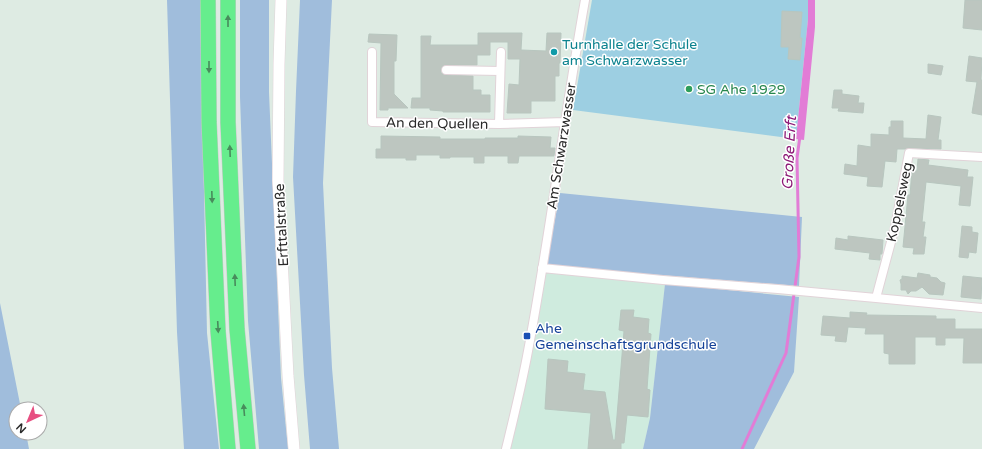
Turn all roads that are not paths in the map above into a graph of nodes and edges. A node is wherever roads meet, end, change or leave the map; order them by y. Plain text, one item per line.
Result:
1 (208, 0) edge
2 (228, 0) edge
3 (280, 0) edge
4 (585, 0) edge
5 (372, 52) dead end
6 (501, 52) dead end
7 (446, 70) dead end
8 (500, 71) junction
9 (565, 122) junction
10 (499, 124) junction
11 (982, 157) edge
12 (542, 268) junction
13 (876, 298) junction
14 (982, 308) edge
15 (228, 449) edge
16 (248, 449) edge
17 (294, 449) edge
18 (506, 449) edge

1 -> 15 highway
16 -> 2 highway
3 - 17 main road, Erfttalstraße
4 - 9 street, Am Schwarzwasser
5 - 10 street, An den Quellen
6 - 8 street, An den Quellen
7 - 8 street
8 - 10 street, An den Quellen
9 - 10 street, An den Quellen
9 - 12 street, Am Schwarzwasser
11 - 13 street, Koppelsweg
12 - 13 street
12 - 18 street, Am Schwarzwasser
13 - 14 street

